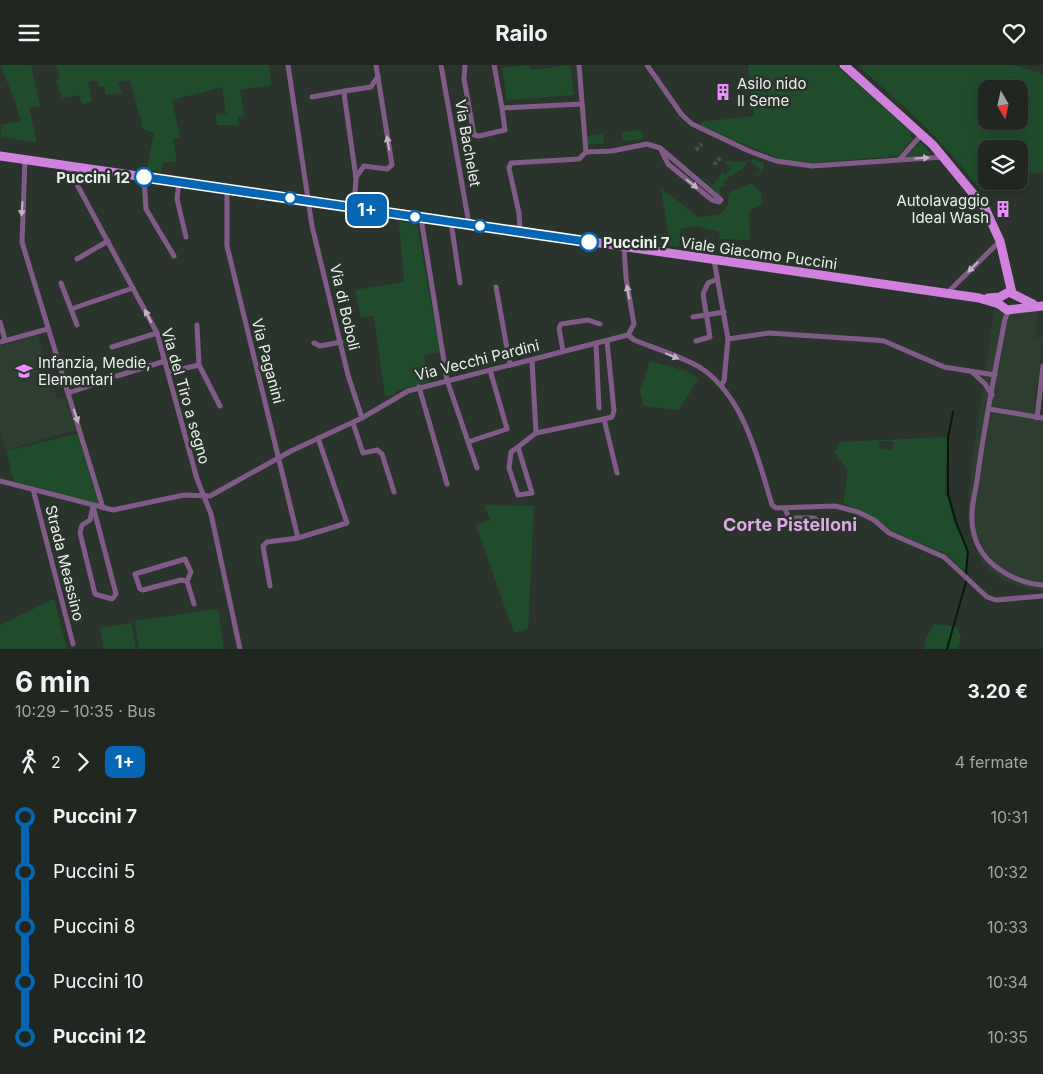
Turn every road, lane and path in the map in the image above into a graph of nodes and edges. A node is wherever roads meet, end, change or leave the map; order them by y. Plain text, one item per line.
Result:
1 (288, 65) edge
2 (376, 65) edge
3 (441, 65) edge
4 (464, 65) edge
5 (494, 65) edge
6 (579, 65) edge
7 (647, 65) edge
8 (844, 65) edge
9 (378, 76) junction
10 (371, 87) junction
11 (345, 91) junction
12 (379, 92) junction
13 (312, 97) dead end
14 (582, 104) junction
15 (502, 109) junction
16 (922, 134) junction
17 (660, 148) junction
18 (586, 151) junction
19 (352, 153) junction
20 (0, 156) edge
21 (944, 157) junction
22 (900, 159) junction
23 (25, 161) junction
24 (367, 165) junction
25 (66, 167) junction
26 (144, 177) junction
27 (356, 178) junction
28 (178, 182) junction
29 (227, 189) junction
30 (308, 201) junction
31 (354, 208) junction
32 (421, 218) junction
33 (451, 222) junction
34 (469, 225) junction
35 (520, 232) junction
36 (186, 237) dead end
37 (108, 241) junction
38 (1000, 241) junction
39 (624, 247) junction
40 (174, 256) dead end
41 (77, 259) dead end
42 (714, 260) junction
43 (717, 279) junction
44 (61, 283) dead end
45 (460, 283) dead end
46 (496, 287) dead end
47 (133, 288) junction
48 (947, 293) junction
49 (1007, 301) junction
50 (1040, 305) edge
51 (71, 309) junction
52 (724, 312) junction
53 (706, 315) junction
54 (693, 317) dead end
55 (0, 322) edge
56 (600, 324) dead end
57 (77, 325) dead end
58 (196, 325) dead end
59 (48, 329) junction
60 (157, 333) junction
61 (628, 335) junction
62 (728, 339) junction
63 (3, 341) edge
64 (607, 341) junction
65 (696, 341) dead end
66 (340, 342) junction
67 (314, 343) dead end
68 (596, 343) junction
69 (112, 347) dead end
70 (563, 351) junction
71 (532, 360) junction
72 (165, 361) junction
73 (199, 365) junction
74 (510, 365) junction
75 (1043, 366) edge
76 (490, 370) junction
77 (168, 372) junction
78 (971, 372) junction
79 (995, 375) junction
80 (117, 376) dead end
81 (110, 379) dead end
82 (448, 380) junction
83 (721, 385) junction
84 (419, 387) junction
85 (68, 393) junction
86 (992, 395) junction
87 (220, 406) dead end
88 (599, 408) dead end
89 (989, 409) junction
90 (362, 418) junction
91 (1037, 418) junction
92 (1043, 418) edge
93 (604, 419) junction
94 (353, 423) junction
95 (536, 433) junction
96 (318, 438) junction
97 (468, 442) junction
98 (518, 447) junction
99 (280, 457) junction
100 (477, 468) dead end
101 (617, 473) dead end
102 (0, 481) edge
103 (447, 484) dead end
104 (33, 489) junction
105 (394, 492) dead end
106 (204, 495) junction
107 (94, 506) junction
108 (103, 508) junction
109 (785, 509) junction
110 (830, 528) dead end
111 (298, 538) junction
112 (187, 581) junction
113 (1043, 585) edge
114 (270, 586) dead end
115 (1043, 596) edge
116 (194, 605) dead end
117 (73, 644) dead end
118 (240, 649) edge

1 - 30 street, Via di Boboli
2 - 9 street
3 - 34 street, Via Bachelet
4 - 15 street
5 - 15 street
6 - 14 street
7 - 22 street
8 - 16 main road
9 - 10 street
9 - 12 street
10 - 11 street
10 - 12 street
11 - 13 street
11 - 19 street
24 -> 12 street
14 - 15 street
14 - 18 street
16 - 21 main road
16 - 22 street
17 -> 17 street
17 - 18 street
18 - 35 street
19 - 24 street
19 - 27 street
20 - 23 main road, Viale Giacomo Puccini
22 -> 21 street
21 - 38 main road
23 - 25 main road, Viale Giacomo Puccini
23 -> 59 street
24 - 27 street
25 - 26 main road, Viale Giacomo Puccini
25 - 37 street, Via del Tiro a segno
26 - 28 main road, Viale Giacomo Puccini
26 - 40 street
27 - 31 street
28 - 29 main road, Viale Giacomo Puccini
28 - 36 street
29 - 30 main road, Viale Giacomo Puccini
29 - 99 street, Via Paganini
30 - 31 main road, Viale Giacomo Puccini
30 - 66 street, Via di Boboli
31 - 32 main road, Viale Giacomo Puccini
32 - 33 main road, Viale Giacomo Puccini
32 - 82 street
33 - 34 main road, Viale Giacomo Puccini
33 - 45 street
34 - 35 main road, Viale Giacomo Puccini
35 - 39 main road, Viale Giacomo Puccini
37 - 41 street
37 - 47 street, Via del Tiro a segno
38 -> 48 street
38 - 49 main road
39 - 42 main road, Viale Giacomo Puccini
61 -> 39 street
42 - 43 street
42 - 48 main road, Viale Giacomo Puccini
43 - 52 street
43 - 53 street
44 - 51 street
46 - 74 street
47 - 51 street
60 -> 47 street, Via del Tiro a segno
48 - 49 main road, Viale Giacomo Puccini
49 - 50 main road, Viale Giacomo Puccini
49 - 79 street
51 - 57 street
52 - 53 street
52 - 62 street
53 - 54 street
53 - 65 street
55 - 63 street
56 - 70 street
58 - 73 street
59 - 63 street
59 - 85 street
60 - 69 street
60 - 72 street, Via del Tiro a segno
61 - 64 street, Via Vecchi Pardini
61 -> 83 street
62 - 78 street
62 - 83 street
64 - 68 street, Via Vecchi Pardini
64 - 93 street
66 - 67 street
66 - 90 street, Via di Boboli
68 - 70 street, Via Vecchi Pardini
68 - 88 street
70 - 71 street, Via Vecchi Pardini
71 - 74 street, Via Vecchi Pardini
71 - 95 street
72 - 77 street, Via del Tiro a segno
72 - 80 street
73 - 77 street
73 - 87 street
74 - 76 street, Via Vecchi Pardini
75 - 91 street
76 - 82 street, Via Vecchi Pardini
76 - 97 street
77 - 106 street, Via del Tiro a segno
78 - 79 street
78 - 86 street
79 - 86 street
81 - 85 street
82 - 84 street, Via Vecchi Pardini
82 - 97 street
83 - 109 street
84 - 90 street, Via Vecchi Pardini
84 - 103 street
85 -> 108 street
86 - 89 street
89 - 91 street
89 - 113 street
90 - 94 street, Via Vecchi Pardini
91 - 92 street
93 - 95 street
93 - 101 street
94 - 96 street, Via Vecchi Pardini
94 - 105 street
95 - 98 street
96 - 99 street, Via Vecchi Pardini
96 - 111 street
97 - 100 street
98 - 98 street
99 - 106 street, Via Vecchi Pardini
99 - 111 street, Via Paganini
102 - 104 street, Via Vecchi Pardini
104 - 107 street, Via Vecchi Pardini
104 - 117 street, Strada Meassino
106 - 108 street, Via Vecchi Pardini
106 - 118 street, Via del Tiro a segno
107 - 107 street
107 - 108 street, Via Vecchi Pardini
109 - 110 street
109 - 115 street
111 - 114 street
112 - 112 street
112 - 116 street

